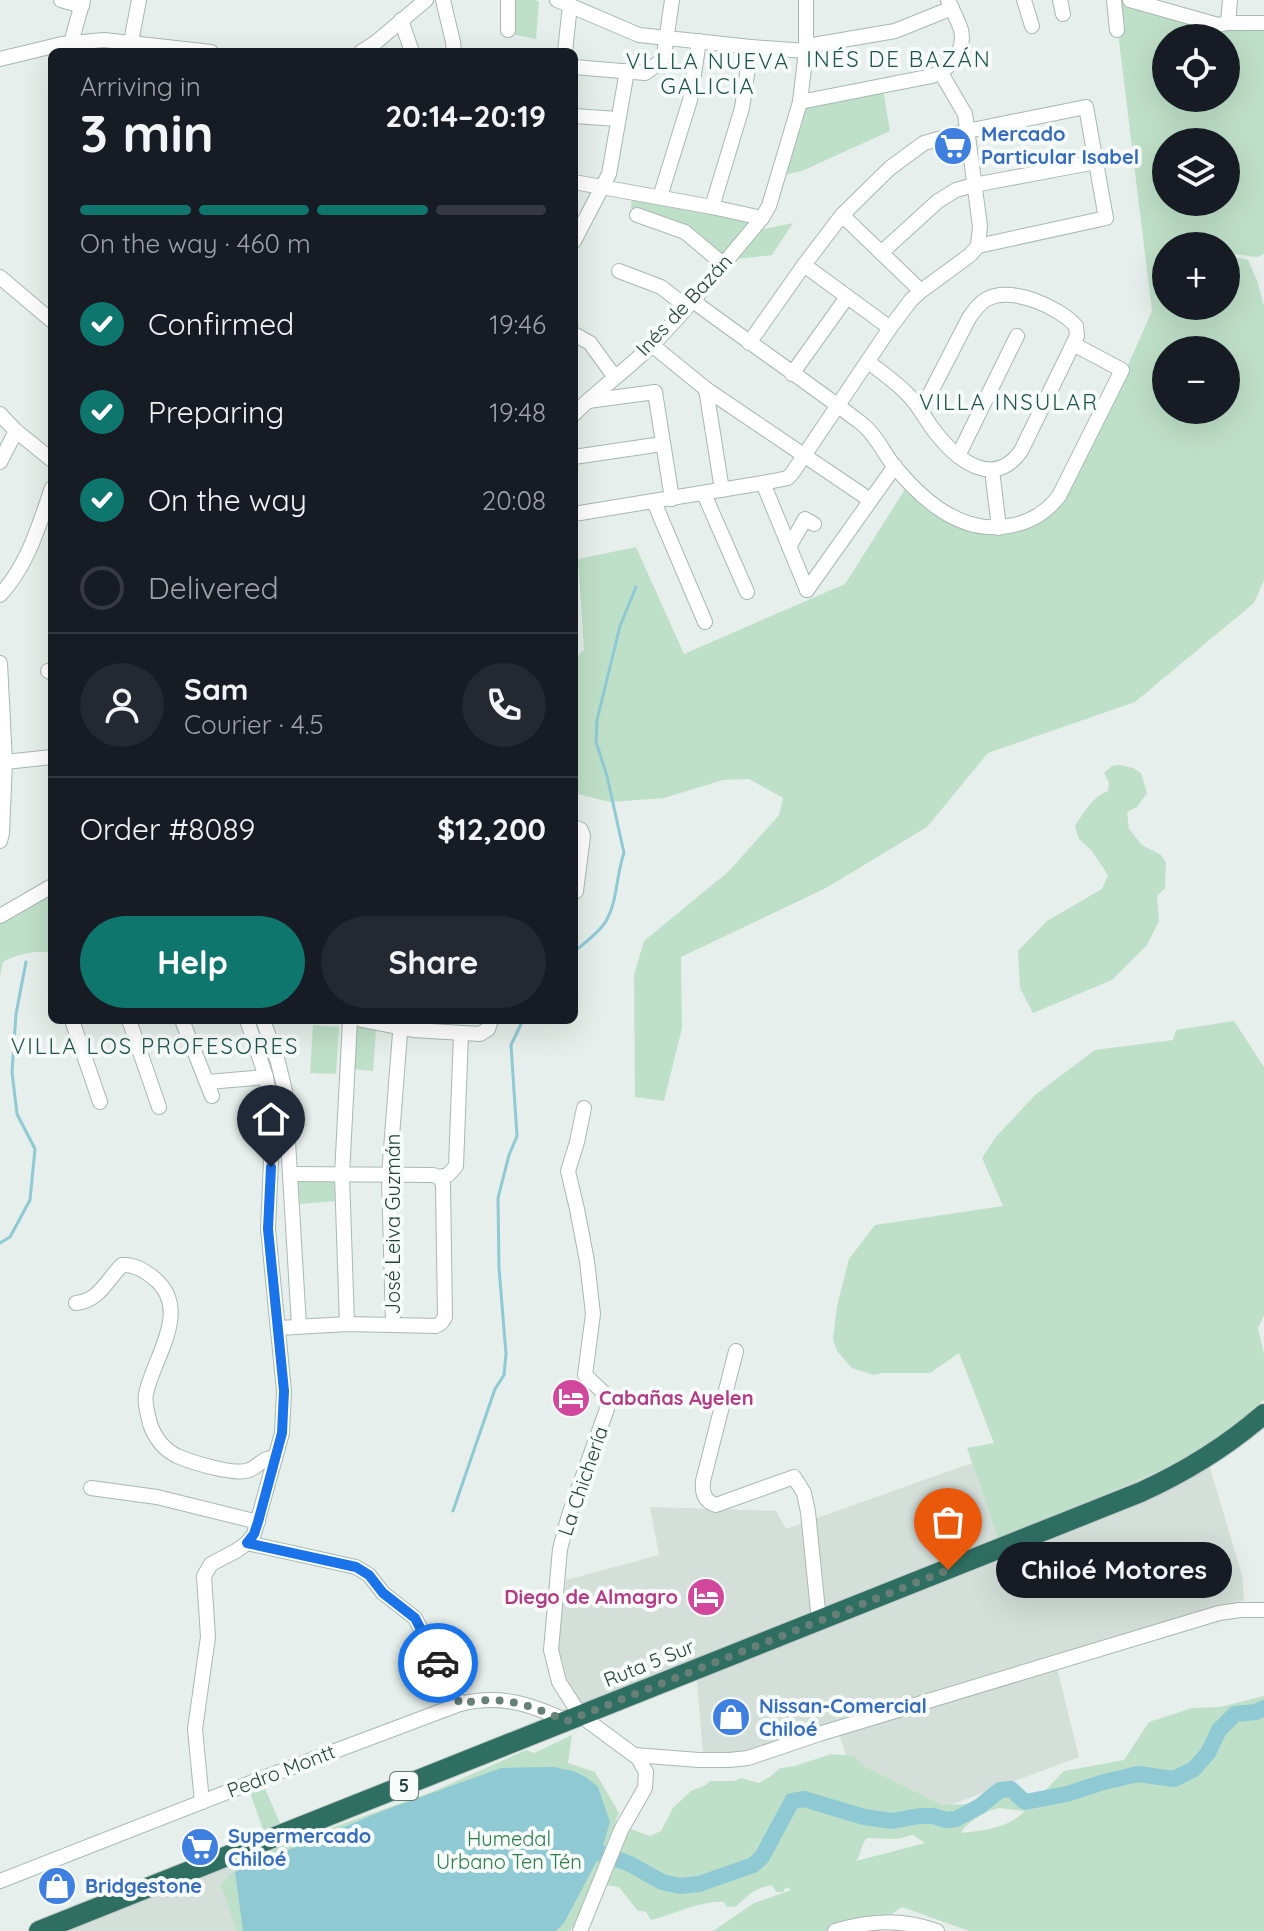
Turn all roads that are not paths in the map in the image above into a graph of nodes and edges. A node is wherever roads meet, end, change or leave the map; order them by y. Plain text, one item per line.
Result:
1 (61, 0) edge
2 (139, 0) edge
3 (426, 0) edge
4 (443, 0) edge
5 (508, 0) edge
6 (672, 0) edge
7 (800, 0) edge
8 (806, 0) edge
9 (1024, 0) edge
10 (1114, 0) edge
11 (1130, 0) edge
12 (1230, 0) edge
13 (82, 3) edge
14 (563, 3) edge
15 (950, 4) edge
16 (401, 20) junction
17 (1228, 23) junction
18 (1264, 23) edge
19 (1032, 26) dead end
20 (508, 30) dead end
21 (1117, 30) dead end
22 (668, 38) junction
23 (699, 41) junction
24 (131, 42) junction
25 (71, 43) junction
26 (751, 47) junction
27 (48, 48) edge
28 (49, 48) edge
29 (179, 48) edge
30 (367, 48) edge
31 (411, 48) edge
32 (454, 48) edge
33 (565, 48) edge
34 (806, 48) junction
35 (0, 59) edge
36 (578, 67) edge
37 (627, 71) junction
38 (941, 73) junction
39 (800, 102) junction
40 (578, 116) edge
41 (618, 119) junction
42 (967, 131) junction
43 (1096, 162) junction
44 (578, 183) edge
45 (974, 185) junction
46 (603, 188) junction
47 (660, 197) junction
48 (712, 207) junction
49 (637, 215) dead end
50 (842, 215) junction
51 (759, 222) junction
52 (578, 234) edge
53 (978, 246) junction
54 (881, 253) junction
55 (723, 264) junction
56 (804, 265) junction
57 (619, 271) dead end
58 (0, 277) edge
59 (921, 291) junction
60 (847, 297) junction
61 (690, 304) junction
62 (48, 318) edge
63 (890, 328) junction
64 (578, 336) edge
65 (1017, 336) dead end
66 (749, 343) junction
67 (1073, 344) junction
68 (652, 345) junction
69 (868, 362) junction
70 (792, 374) junction
71 (614, 376) junction
72 (706, 389) junction
73 (587, 401) junction
74 (837, 406) junction
75 (578, 409) edge
76 (921, 411) junction
77 (0, 414) edge
78 (16, 431) junction
79 (662, 444) junction
80 (804, 455) junction
81 (578, 456) edge
82 (958, 456) junction
83 (48, 457) edge
84 (0, 462) edge
85 (895, 466) junction
86 (992, 470) junction
87 (763, 483) junction
88 (722, 490) junction
89 (704, 494) junction
90 (48, 499) edge
91 (672, 499) junction
92 (870, 500) junction
93 (654, 502) junction
94 (578, 513) edge
95 (814, 524) dead end
96 (999, 528) junction
97 (789, 547) junction
98 (747, 592) dead end
99 (0, 595) edge
100 (705, 622) dead end
101 (0, 663) edge
102 (2, 706) edge
103 (3, 756) edge
104 (48, 757) edge
105 (2, 807) edge
106 (578, 829) edge
107 (0, 841) edge
108 (578, 875) edge
109 (48, 888) edge
110 (0, 916) edge
111 (73, 1024) edge
112 (130, 1024) edge
113 (184, 1024) edge
114 (248, 1024) edge
115 (264, 1024) edge
116 (350, 1024) edge
117 (401, 1024) edge
118 (490, 1024) edge
119 (461, 1034) junction
120 (266, 1077) junction
121 (100, 1102) dead end
122 (159, 1107) dead end
123 (584, 1108) dead end
124 (291, 1174) junction
125 (342, 1175) junction
126 (389, 1175) junction
127 (439, 1177) junction
128 (76, 1303) dead end
129 (347, 1324) junction
130 (393, 1324) junction
131 (299, 1326) junction
132 (279, 1328) junction
133 (736, 1351) dead end
134 (1264, 1414) edge
135 (275, 1458) junction
136 (91, 1488) dead end
137 (258, 1522) junction
138 (247, 1543) junction
139 (1264, 1610) edge
140 (819, 1621) junction
141 (460, 1704) junction
142 (574, 1718) junction
143 (634, 1755) junction
144 (202, 1802) junction
145 (0, 1881) edge
146 (39, 1931) edge
147 (580, 1931) edge
148 (835, 1931) edge
149 (937, 1931) edge

1 - 13 street
2 - 24 street
3 - 16 street
4 - 32 street
5 - 20 street
6 - 22 street
7 - 8 street
8 - 34 street, Inés de Bazán
9 - 19 street
10 - 21 street
11 - 17 street
12 - 17 street
13 - 25 street
14 - 22 street
14 - 33 street
15 - 34 street
15 - 38 street
16 - 30 street
16 - 31 street
17 - 18 street
22 - 23 street
22 - 37 street
23 - 26 street
23 - 47 street
24 - 25 street
24 - 29 street
25 - 28 street
26 - 34 street
26 - 48 street
27 - 35 street
34 - 39 street, Inés de Bazán
36 - 37 street
37 - 41 street
38 - 39 street
38 - 42 street
39 - 51 street, Inés de Bazán
40 - 41 street
41 - 46 street
42 - 43 street
42 - 45 street
42 - 50 street
43 - 45 street
43 - 53 street
44 - 46 street
45 - 53 street
45 - 54 street
46 - 47 street
46 - 52 street
47 - 48 street
48 - 51 street
49 - 55 street
50 - 54 street
50 - 56 street
51 - 55 street, Inés de Bazán
53 - 59 street
54 - 59 street
55 - 61 street, Inés de Bazán
56 - 60 street
56 - 66 street
57 - 61 street
58 - 62 street
59 - 63 street
60 - 63 street
60 - 70 street
61 - 66 street
61 - 68 street, Inés de Bazán
63 - 69 street
64 - 71 street
65 - 82 street
66 - 70 street
67 - 76 street
67 - 86 street
67 - 96 street
68 - 71 street, Inés de Bazán
68 - 72 street
69 - 74 street
69 - 76 street
70 - 74 street
71 - 73 street, Inés de Bazán
72 - 80 street
72 - 88 street
73 - 75 street, Inés de Bazán
73 - 79 street
74 - 80 street
74 - 85 street
76 - 82 street
77 - 78 street
78 - 83 street
78 - 84 street
79 - 81 street
79 - 91 street
80 - 87 street
80 - 92 street
82 - 86 street
85 - 92 street
85 - 96 street
86 - 96 street
87 - 88 street
87 - 97 street
88 - 89 street
89 - 91 street
89 - 98 street
90 - 99 street
91 - 93 street
92 - 97 street
93 - 94 street
93 - 100 street
95 - 97 street
101 - 102 street
102 - 103 street
103 - 104 street
103 - 105 street
105 - 107 street
106 - 108 street
109 - 110 street
111 - 121 street
112 - 122 street
113 - 120 street
114 - 120 street
115 - 124 street
116 - 125 street
117 - 119 street
117 - 126 street, José Leiva Guzmán
118 - 119 street
119 - 127 street
120 - 132 street
123 - 142 street, La Chichería
124 - 125 street
124 - 131 street
125 - 126 street
125 - 129 street
126 - 127 street
126 - 130 street, José Leiva Guzmán
127 - 130 street
128 - 135 street
129 - 130 street
129 - 131 street
131 - 132 street
132 - 135 street
133 - 140 street
134 - 140 highway, Ruta 5 Sur / 5
135 - 137 street
136 - 137 street
137 - 138 street
138 - 141 street
138 - 144 street
139 - 143 street
140 - 142 highway, Ruta 5 Sur / 5
141 - 142 street, Pedro Montt
141 - 144 street, Pedro Montt
142 - 143 street
142 - 146 highway, Ruta 5 Sur / 5
143 - 147 street
144 - 145 street, Pedro Montt
148 - 149 street

